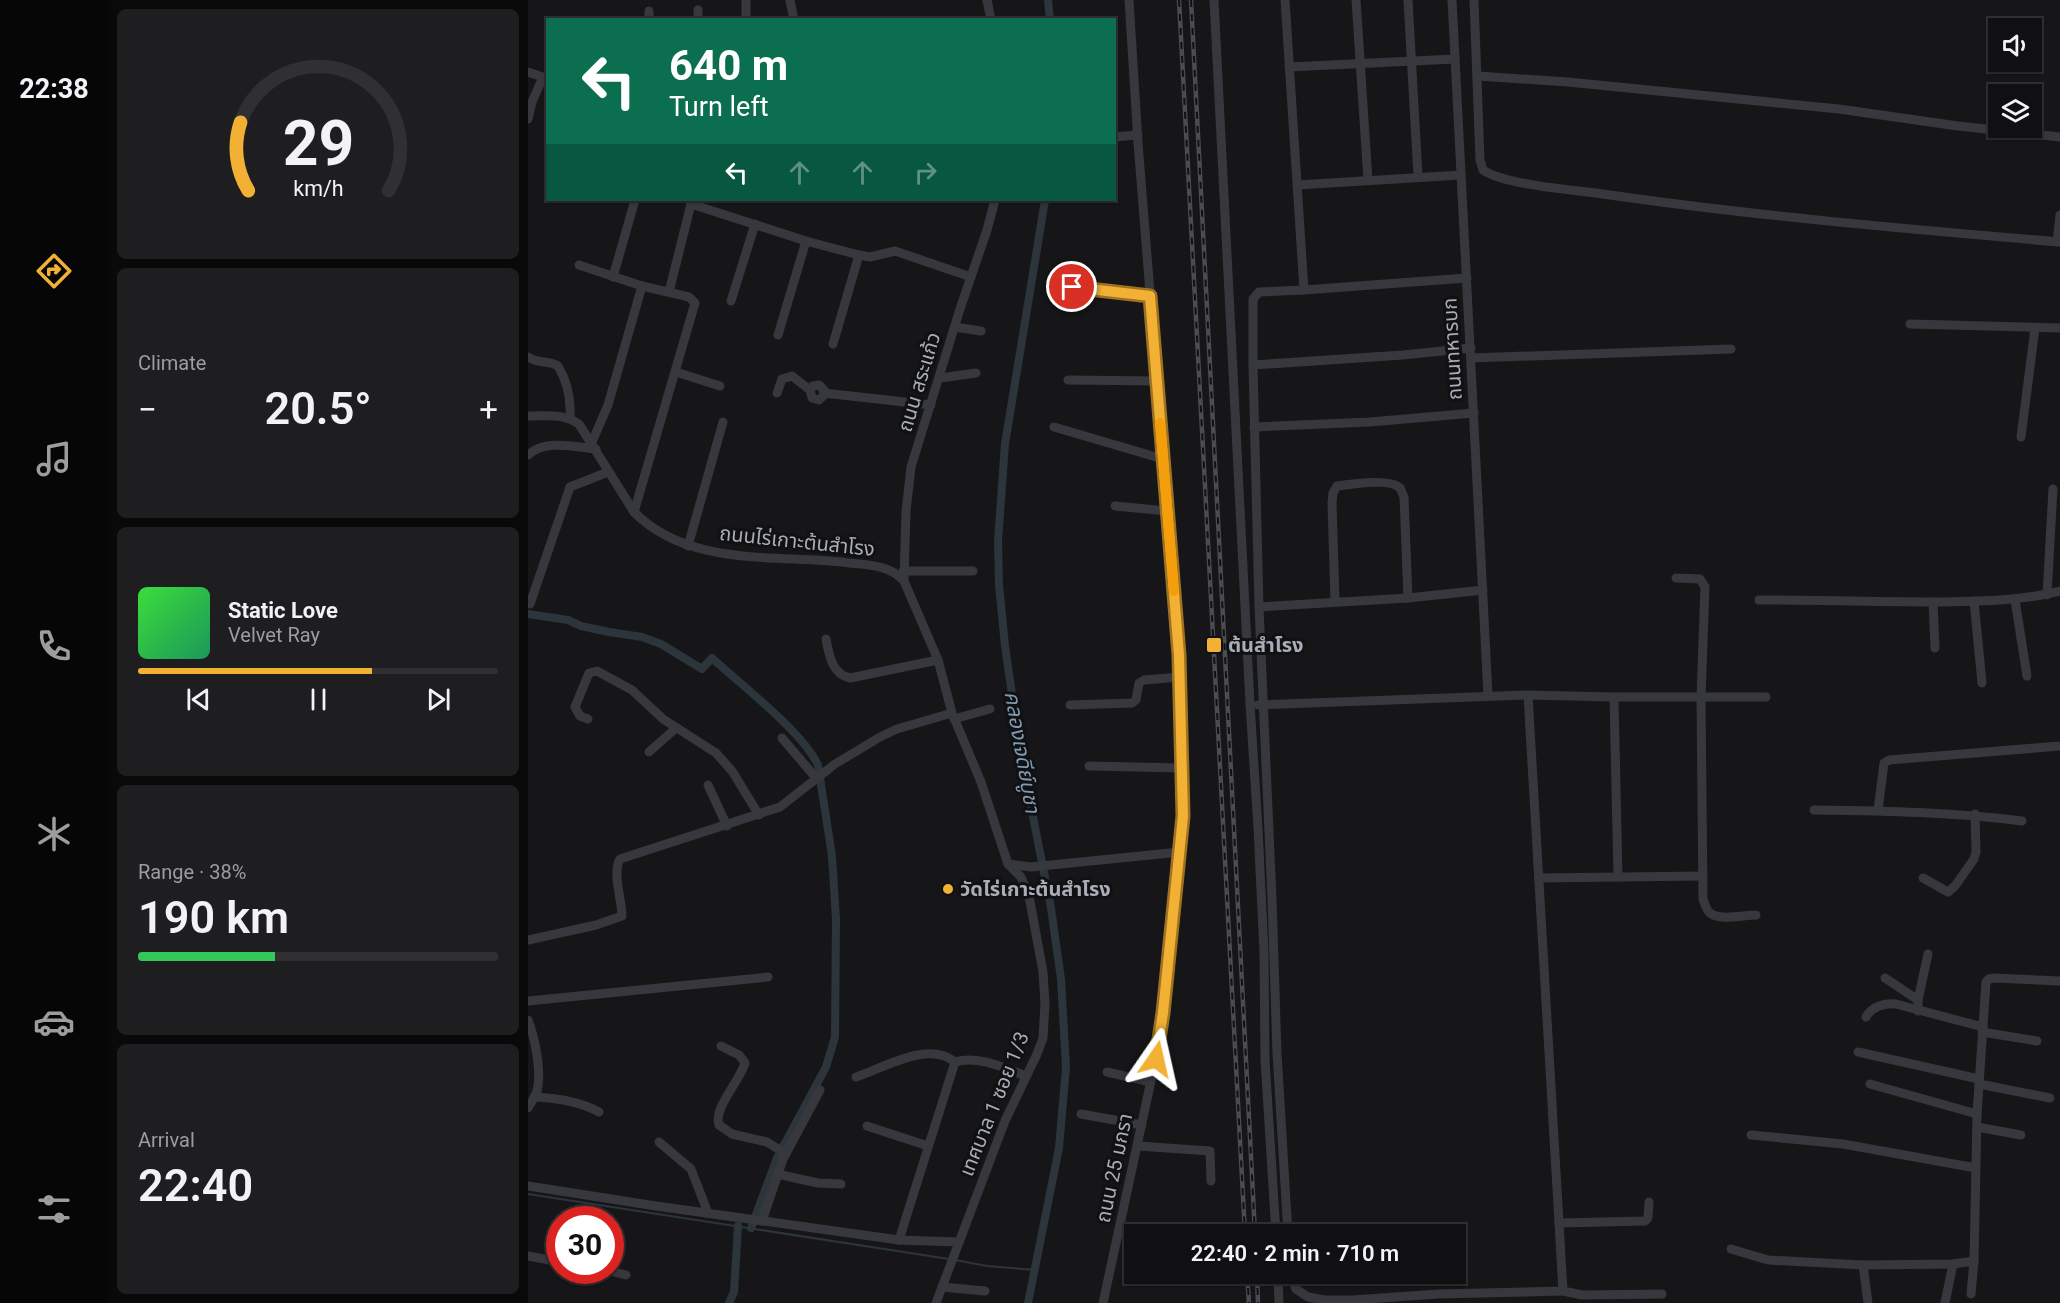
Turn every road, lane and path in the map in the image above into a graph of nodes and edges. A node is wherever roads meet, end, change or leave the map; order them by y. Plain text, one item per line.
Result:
1 (746, 0) edge
2 (790, 0) edge
3 (987, 0) edge
4 (1129, 0) edge
5 (1214, 0) edge
6 (1285, 0) edge
7 (1356, 0) edge
8 (1408, 0) edge
9 (1452, 0) edge
10 (1474, 0) edge
11 (746, 18) edge
12 (794, 18) edge
13 (991, 18) edge
14 (1455, 59) junction
15 (1411, 61) junction
16 (1360, 64) junction
17 (1289, 67) junction
18 (528, 72) edge
19 (1477, 76) junction
20 (545, 78) edge
21 (528, 119) edge
22 (1138, 135) junction
23 (1116, 137) edge
24 (2060, 137) edge
25 (1461, 175) junction
26 (1418, 176) junction
27 (1368, 180) junction
28 (1297, 185) junction
29 (635, 201) edge
30 (995, 201) edge
31 (692, 202) edge
32 (2060, 215) edge
33 (754, 224) junction
34 (806, 241) junction
35 (2059, 242) edge
36 (859, 255) junction
37 (579, 265) dead end
38 (613, 277) junction
39 (971, 277) junction
40 (1467, 278) junction
41 (1052, 285) dead end
42 (642, 286) junction
43 (1304, 290) junction
44 (669, 292) junction
45 (1150, 296) junction
46 (731, 301) dead end
47 (1910, 324) dead end
48 (955, 327) junction
49 (2035, 328) junction
50 (2060, 328) edge
51 (981, 331) dead end
52 (778, 334) dead end
53 (833, 344) dead end
54 (1731, 349) dead end
55 (1471, 353) junction
56 (528, 357) edge
57 (1253, 365) junction
58 (676, 372) junction
59 (976, 373) dead end
60 (940, 378) junction
61 (1068, 380) dead end
62 (1157, 381) junction
63 (720, 386) dead end
64 (777, 393) dead end
65 (931, 405) junction
66 (1474, 413) junction
67 (528, 416) edge
68 (570, 417) junction
69 (723, 422) dead end
70 (1054, 427) dead end
71 (1254, 427) junction
72 (2021, 437) dead end
73 (594, 445) junction
74 (528, 455) edge
75 (1163, 459) junction
76 (608, 472) junction
77 (2053, 489) dead end
78 (1115, 506) dead end
79 (1167, 511) junction
80 (634, 512) junction
81 (688, 546) junction
82 (973, 571) dead end
83 (904, 576) junction
84 (1676, 578) dead end
85 (1483, 590) junction
86 (2060, 591) edge
87 (2047, 595) junction
88 (1408, 598) junction
89 (1759, 600) dead end
90 (2015, 600) junction
91 (1974, 601) junction
92 (1335, 602) junction
93 (1933, 602) junction
94 (530, 604) dead end
95 (1259, 607) junction
96 (826, 639) dead end
97 (1935, 648) dead end
98 (938, 660) junction
99 (2027, 676) dead end
100 (1180, 677) junction
101 (1982, 682) dead end
102 (1488, 695) junction
103 (1528, 695) junction
104 (1614, 697) junction
105 (1701, 697) junction
106 (1766, 697) dead end
107 (1250, 704) junction
108 (1070, 705) dead end
109 (1263, 705) junction
110 (990, 709) dead end
111 (953, 716) junction
112 (588, 719) dead end
113 (676, 728) junction
114 (782, 738) dead end
115 (2060, 746) edge
116 (649, 753) dead end
117 (1089, 766) dead end
118 (1182, 768) junction
119 (820, 776) junction
120 (708, 786) dead end
121 (1814, 810) dead end
122 (1878, 810) junction
123 (1975, 814) junction
124 (759, 815) junction
125 (2022, 820) dead end
126 (727, 826) junction
127 (1180, 852) junction
128 (1008, 864) junction
129 (1703, 876) junction
130 (1618, 877) junction
131 (1539, 878) junction
132 (1923, 878) dead end
133 (1756, 915) dead end
134 (528, 940) edge
135 (1928, 954) dead end
136 (768, 977) dead end
137 (1885, 978) dead end
138 (2060, 981) edge
139 (1918, 1000) junction
140 (528, 1001) edge
141 (1918, 1011) junction
142 (1866, 1017) dead end
143 (528, 1020) edge
144 (1982, 1029) junction
145 (2037, 1041) dead end
146 (721, 1046) dead end
147 (1858, 1052) dead end
148 (955, 1062) junction
149 (1107, 1072) dead end
150 (856, 1077) dead end
151 (1026, 1077) junction
152 (1151, 1082) junction
153 (1979, 1082) junction
154 (1870, 1084) dead end
155 (820, 1090) dead end
156 (534, 1097) junction
157 (2050, 1098) dead end
158 (528, 1108) edge
159 (599, 1112) dead end
160 (1082, 1114) dead end
161 (1977, 1114) junction
162 (1142, 1125) junction
163 (867, 1126) dead end
164 (1977, 1127) junction
165 (1751, 1135) dead end
166 (2021, 1135) dead end
167 (658, 1142) dead end
168 (928, 1146) junction
169 (1138, 1146) junction
170 (783, 1152) junction
171 (1976, 1168) junction
172 (777, 1174) junction
173 (1212, 1180) dead end
174 (841, 1184) dead end
175 (528, 1186) edge
176 (1649, 1202) dead end
177 (708, 1213) junction
178 (758, 1220) junction
179 (1559, 1222) junction
180 (1275, 1224) edge
181 (1287, 1224) edge
182 (1119, 1229) junction
183 (1124, 1230) edge
184 (899, 1240) junction
185 (958, 1245) junction
186 (1731, 1249) dead end
187 (528, 1256) edge
188 (546, 1259) edge
189 (1974, 1262) junction
190 (1863, 1264) junction
191 (1953, 1264) junction
192 (1278, 1284) edge
193 (1294, 1284) edge
194 (942, 1287) junction
195 (985, 1291) dead end
196 (1563, 1291) junction
197 (1662, 1294) dead end
198 (1971, 1294) dead end
199 (1438, 1298) edge
200 (936, 1303) edge
201 (1103, 1303) edge
202 (1279, 1303) edge
203 (1868, 1303) edge
204 (1945, 1303) edge

1 - 11 street
2 - 12 street
3 - 13 street
4 - 22 street, ถนน 25 มกรา
5 - 107 street
6 - 17 street
7 - 16 street
8 - 15 street
9 - 14 street, ถนนทหารบก
10 - 19 street
14 - 15 street
14 - 25 street, ถนนทหารบก
15 - 16 street
15 - 26 street
16 - 17 street
16 - 27 street
17 - 28 street
18 - 20 street
19 - 24 street
19 - 35 street
20 - 21 street
22 - 23 street
22 - 45 street, ถนน 25 มกรา
25 - 26 street
25 - 40 street, ถนนทหารบก
26 - 27 street
27 - 28 street
28 - 43 street
29 - 38 street
30 - 39 street, ถนน สระแก้ว
31 - 33 street
31 - 44 street
32 - 35 street
33 - 34 street
33 - 46 street
34 - 36 street
34 - 52 street
36 - 39 street
36 - 53 street
37 - 38 street
38 - 42 street
39 - 48 street, ถนน สระแก้ว
40 - 43 street
40 - 55 street, ถนนทหารบก
41 - 45 street
42 - 44 street
42 - 73 street
43 - 57 street
44 - 58 street
45 - 62 street, ถนน 25 มกรา
47 - 49 street
48 - 51 street
48 - 60 street, ถนน สระแก้ว
49 - 50 street
49 - 72 street
54 - 55 street
55 - 57 street
55 - 66 street, ถนนทหารบก
56 - 68 street
57 - 71 street
58 - 63 street
58 - 80 street
59 - 60 street
60 - 65 street, ถนน สระแก้ว
61 - 62 street
62 - 75 street, ถนน 25 มกรา
64 - 65 street
65 - 83 street, ถนน สระแก้ว
66 - 71 street
66 - 85 street, ถนนทหารบก
67 - 68 street
68 - 73 street, ถนนไร่เกาะต้นสำโรง
69 - 81 street
70 - 75 street
71 - 95 street
73 - 74 street
73 - 76 street, ถนนไร่เกาะต้นสำโรง
75 - 79 street, ถนน 25 มกรา
76 - 80 street, ถนนไร่เกาะต้นสำโรง
76 - 94 street
77 - 87 street
78 - 79 street
79 - 100 street, ถนน 25 มกรา
80 - 81 street, ถนนไร่เกาะต้นสำโรง
81 - 83 street, ถนนไร่เกาะต้นสำโรง
82 - 83 street
83 - 98 street
84 - 105 street
85 - 88 street
85 - 102 street, ถนนทหารบก
86 - 87 street
87 - 90 street
88 - 92 street
88 - 92 street
89 - 93 street
90 - 91 street
90 - 99 street
91 - 93 street
91 - 101 street
92 - 95 street
93 - 97 street
95 - 109 street
96 - 98 street
98 - 111 street
100 - 108 street
100 - 118 street, ถนน 25 มกรา
102 - 103 street
102 - 109 street
103 - 104 street
103 - 131 street
104 - 105 street
104 - 130 street
105 - 106 street
105 - 129 street
107 - 109 street
107 - 180 street
109 - 181 street
110 - 111 street
111 - 119 street
111 - 128 street
112 - 113 street
113 - 116 street
113 - 124 street
114 - 119 street
115 - 122 street
117 - 118 street
118 - 127 street, ถนน 25 มกรา
119 - 124 street
120 - 126 street
121 - 122 street
122 - 123 street
123 - 125 street
123 - 132 street
124 - 126 street
126 - 134 street
127 - 128 street
127 - 152 street, ถนน 25 มกรา
128 - 151 street, เทศบาล 1 ซอย 1/3
129 - 130 street
129 - 133 street
130 - 131 street
131 - 179 street
135 - 139 street
136 - 140 street
137 - 139 street
138 - 144 street
139 - 141 street
141 - 142 street
141 - 144 street
143 - 156 street
144 - 145 street
144 - 153 street
146 - 170 street
147 - 153 street
148 - 150 street
148 - 151 street
148 - 168 street
149 - 152 street
151 - 185 street, เทศบาล 1 ซอย 1/3
152 - 162 street, ถนน 25 มกรา
153 - 157 street
153 - 161 street
154 - 161 street
155 - 170 street
156 - 158 street
156 - 159 street
160 - 162 street
161 - 164 street
162 - 169 street, ถนน 25 มกรา
163 - 168 street
164 - 166 street
164 - 171 street
165 - 171 street
167 - 177 street
168 - 184 street
169 - 173 street
169 - 182 street, ถนน 25 มกรา
170 - 172 street
171 - 189 street
172 - 174 street
172 - 178 street
175 - 177 street
176 - 179 street
177 - 178 street
178 - 184 street
179 - 196 street
182 - 183 street
182 - 201 street, ถนน 25 มกรา
184 - 185 street
185 - 194 street, เทศบาล 1 ซอย 1/3
186 - 190 street
187 - 188 street
189 - 191 street
189 - 198 street
190 - 191 street
190 - 203 street
191 - 204 street
192 - 202 street
193 - 199 street
194 - 195 street
194 - 200 street, เทศบาล 1 ซอย 1/3
196 - 197 street
196 - 199 street

